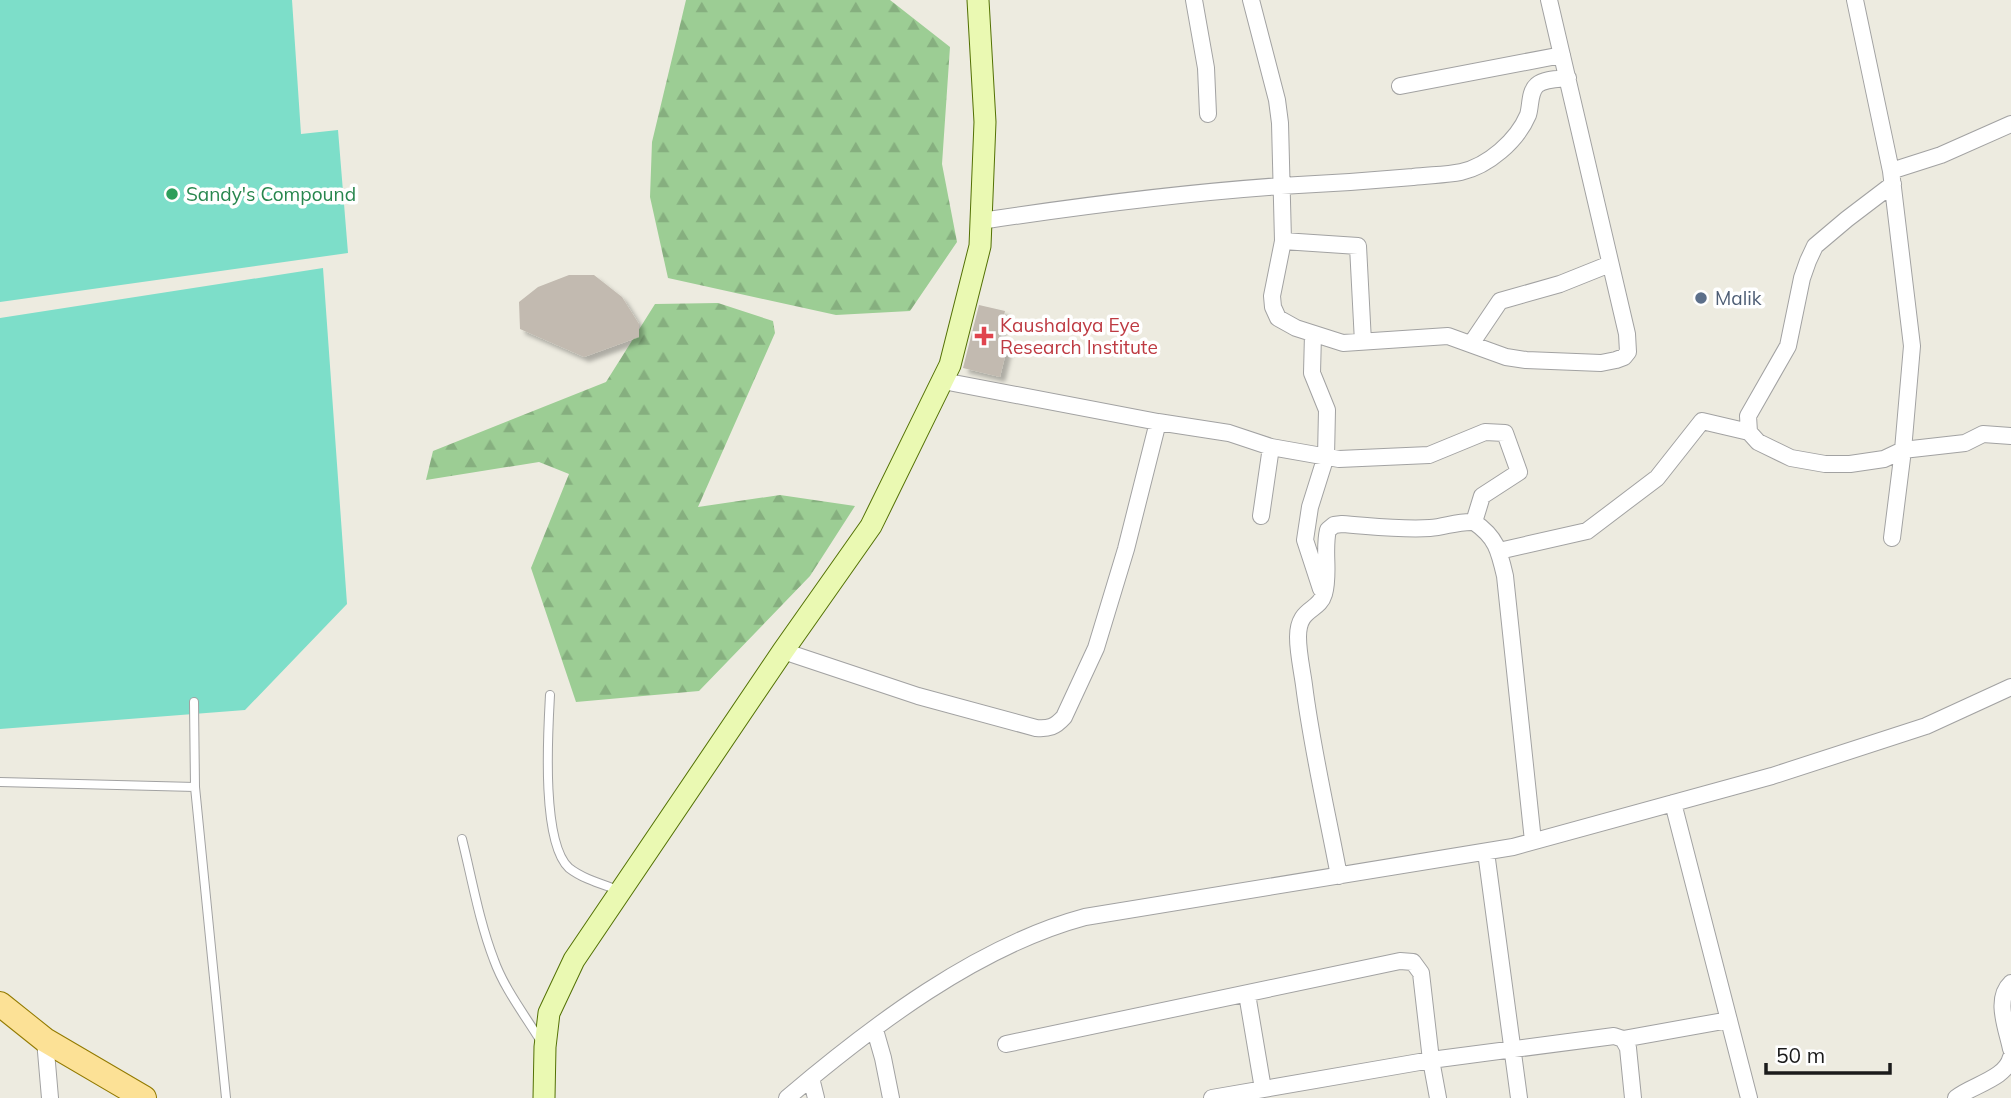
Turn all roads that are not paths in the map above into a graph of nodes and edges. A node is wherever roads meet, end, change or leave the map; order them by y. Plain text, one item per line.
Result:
1 (978, 0) edge
2 (1194, 0) edge
3 (1251, 0) edge
4 (1549, 0) edge
5 (1856, 0) edge
6 (1562, 55) junction
7 (1568, 78) junction
8 (1400, 86) dead end
9 (1208, 114) dead end
10 (2011, 124) edge
11 (1892, 178) junction
12 (1282, 186) junction
13 (981, 221) junction
14 (1283, 241) junction
15 (1610, 264) junction
16 (1313, 334) junction
17 (1363, 342) junction
18 (1471, 344) junction
19 (943, 381) junction
20 (1158, 422) junction
21 (1749, 432) junction
22 (2011, 436) edge
23 (1271, 447) junction
24 (1903, 450) junction
25 (1326, 456) junction
26 (1261, 516) dead end
27 (1474, 522) junction
28 (1892, 538) dead end
29 (1499, 551) junction
30 (1324, 597) junction
31 (783, 651) junction
32 (2011, 687) edge
33 (550, 695) dead end
34 (194, 702) dead end
35 (0, 782) edge
36 (195, 787) junction
37 (1673, 803) junction
38 (462, 839) dead end
39 (1533, 841) junction
40 (1486, 852) junction
41 (1339, 876) junction
42 (621, 890) junction
43 (2011, 983) edge
44 (1247, 994) junction
45 (0, 1004) edge
46 (1729, 1020) junction
47 (875, 1030) junction
48 (1623, 1039) junction
49 (45, 1040) junction
50 (1006, 1044) dead end
51 (545, 1047) junction
52 (2011, 1049) edge
53 (1513, 1051) junction
54 (2011, 1056) edge
55 (1431, 1060) junction
56 (811, 1078) junction
57 (1263, 1089) junction
58 (50, 1098) edge
59 (144, 1098) edge
60 (226, 1098) edge
61 (544, 1098) edge
62 (787, 1098) edge
63 (816, 1098) edge
64 (891, 1098) edge
65 (1212, 1098) edge
66 (1438, 1098) edge
67 (1519, 1098) edge
68 (1633, 1098) edge
69 (1749, 1098) edge
70 (1956, 1098) edge

1 - 13 main road
2 - 9 street
3 - 12 street
4 - 6 street
5 - 11 street
6 - 7 street
6 - 8 street
7 - 12 street
7 - 15 street
10 - 11 street
11 - 21 street
11 - 24 street
12 - 13 street
12 - 14 street
13 - 19 main road
14 - 16 street
14 - 17 street
15 - 18 street
15 - 18 street
16 - 17 street
16 - 25 street
17 - 18 street
19 - 20 street
19 - 31 main road
20 - 23 street
20 - 31 street
21 - 24 street
21 - 29 street
22 - 24 street
23 - 25 street
23 - 26 street
24 - 28 street
25 - 27 street
25 - 30 street
27 - 29 street
27 - 30 street
29 - 39 street
30 - 41 street
31 - 42 main road
32 - 37 street
33 - 42 lane
34 - 36 lane
35 - 36 lane
36 - 60 lane
37 - 39 street
37 - 46 street
38 - 51 lane
39 - 40 street
40 - 41 street
40 - 53 street
41 - 47 street
42 - 51 main road
43 - 52 street
44 - 50 street
44 - 55 street
44 - 57 street
45 - 49 main road
46 - 48 street
46 - 69 street
47 - 56 street
47 - 64 street
48 - 53 street
48 - 68 street
49 - 58 street
49 - 59 main road
51 - 61 main road
53 - 55 street
53 - 67 street
54 - 70 street
55 - 57 street
55 - 66 street
56 - 62 street
56 - 63 street
57 - 65 street

